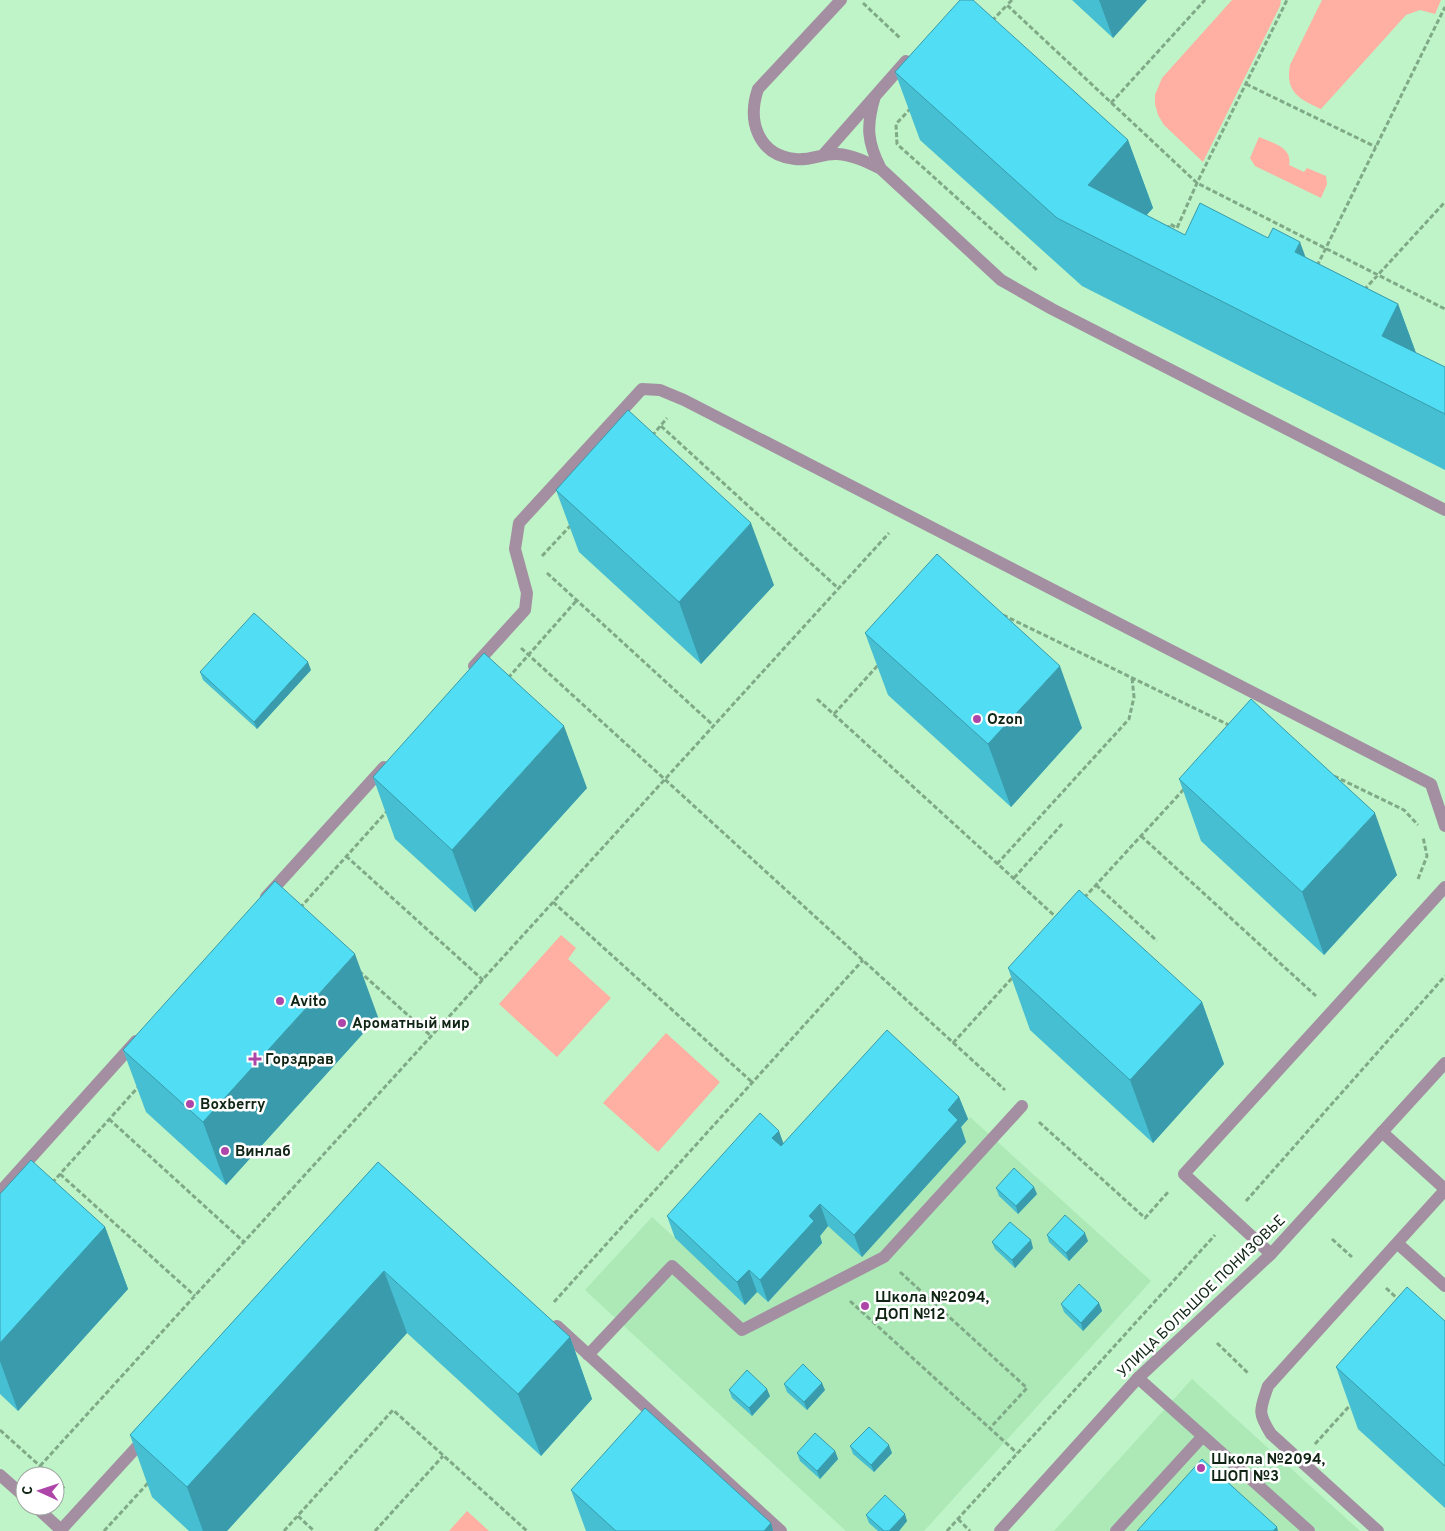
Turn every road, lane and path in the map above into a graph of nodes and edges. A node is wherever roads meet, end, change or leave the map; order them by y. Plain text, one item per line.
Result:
1 (841, 0) edge
2 (1012, 0) edge
3 (1205, 0) edge
4 (1287, 0) edge
5 (1007, 5) junction
6 (1445, 7) edge
7 (987, 26) edge
8 (914, 51) edge
9 (1246, 84) junction
10 (875, 96) junction
11 (915, 104) edge
12 (1111, 104) junction
13 (1376, 147) junction
14 (824, 154) junction
15 (882, 169) junction
16 (1197, 183) junction
17 (1445, 202) edge
18 (1166, 231) edge
19 (1325, 248) junction
20 (1315, 271) edge
21 (1378, 275) junction
22 (1044, 277) edge
23 (1361, 294) edge
24 (1445, 309) edge
25 (684, 400) junction
26 (661, 426) junction
27 (648, 440) edge
28 (1445, 510) edge
29 (906, 515) junction
30 (575, 520) edge
31 (536, 563) dead end
32 (543, 569) dead end
33 (839, 589) junction
34 (577, 600) junction
35 (1000, 614) edge
36 (504, 633) junction
37 (528, 655) junction
38 (881, 662) edge
39 (464, 677) edge
40 (1132, 678) junction
41 (502, 683) edge
42 (817, 699) dead end
43 (834, 714) junction
44 (714, 726) junction
45 (1238, 729) edge
46 (391, 759) edge
47 (1325, 772) edge
48 (665, 780) junction
49 (1186, 786) edge
50 (392, 806) edge
51 (1062, 824) dead end
52 (1445, 826) edge
53 (1141, 836) junction
54 (346, 856) junction
55 (997, 864) junction
56 (1014, 878) junction
57 (1096, 885) junction
58 (1416, 885) dead end
59 (1445, 887) edge
60 (553, 902) junction
61 (1079, 904) edge
62 (257, 907) edge
63 (295, 913) edge
64 (1062, 923) edge
65 (1158, 941) dead end
66 (863, 960) junction
67 (352, 965) dead end
68 (1017, 972) edge
69 (1445, 976) edge
70 (483, 980) junction
71 (1333, 1011) junction
72 (143, 1033) edge
73 (431, 1036) junction
74 (952, 1043) junction
75 (1445, 1063) edge
76 (143, 1082) edge
77 (752, 1083) junction
78 (1022, 1106) junction
79 (109, 1119) junction
80 (1382, 1132) junction
81 (60, 1174) junction
82 (1184, 1174) junction
83 (47, 1189) edge
84 (1445, 1190) edge
85 (0, 1192) edge
86 (1232, 1217) junction
87 (244, 1242) junction
88 (1397, 1243) junction
89 (1271, 1254) junction
90 (884, 1257) junction
91 (831, 1284) junction
92 (1445, 1286) edge
93 (195, 1296) junction
94 (544, 1314) joint
95 (1217, 1343) dead end
96 (588, 1355) junction
97 (1138, 1378) junction
98 (1266, 1390) junction
99 (1359, 1395) edge
100 (156, 1426) edge
101 (990, 1428) junction
102 (0, 1430) edge
103 (1203, 1436) junction
104 (1017, 1453) junction
105 (443, 1456) junction
106 (1300, 1460) junction
107 (40, 1466) joint
108 (0, 1475) edge
109 (150, 1480) edge
110 (15, 1488) edge
111 (45, 1516) edge
112 (298, 1516) junction
113 (958, 1519) junction
114 (60, 1530) edge
115 (104, 1531) edge
116 (284, 1531) edge
117 (314, 1531) edge
118 (375, 1531) edge
119 (527, 1531) edge
120 (781, 1531) edge
121 (947, 1531) edge
122 (970, 1531) edge
123 (1000, 1531) edge
124 (1116, 1531) edge
125 (1309, 1531) edge
126 (1378, 1531) edge

1 - 14 street
2 - 5 path
3 - 12 path
4 - 9 path
5 - 7 path
5 - 12 path
6 - 13 path
8 - 10 street
9 - 13 path
9 - 16 path
10 - 14 street
10 - 15 street
11 - 22 path
12 - 16 path
13 - 19 path
14 - 15 street
15 - 28 street
16 - 18 path
16 - 19 path
17 - 21 path
19 - 20 path
19 - 21 path
21 - 23 path
21 - 24 path
25 - 26 path
25 - 29 street
25 - 36 street
26 - 27 path
26 - 33 path
29 - 33 path
29 - 52 street
30 - 31 path
32 - 34 path
33 - 44 path
34 - 37 path
34 - 44 path
35 - 40 path
36 - 37 path
36 - 39 street
37 - 41 path
37 - 48 path
38 - 43 path
40 - 45 path
40 - 55 path
42 - 43 path
43 - 55 path
44 - 48 path
46 - 62 street
47 - 58 path
48 - 60 path
48 - 66 path
49 - 53 path
50 - 54 path
51 - 56 path
53 - 57 path
53 - 71 path
54 - 63 path
54 - 70 path
55 - 56 path
56 - 64 path
57 - 61 path
57 - 65 path
59 - 71 street
60 - 70 path
60 - 77 path
66 - 74 path
66 - 77 path
67 - 73 path
68 - 74 path
69 - 86 path
70 - 73 path
71 - 82 street
72 - 85 street
73 - 87 path
74 - 78 path
75 - 80 street, УЛИЦА БОЛЬШОЕ ПОНИЗОВЬЕ
76 - 79 path
77 - 94 path
78 - 82 path
78 - 90 street
79 - 81 path
79 - 87 path
80 - 84 street
80 - 89 street, УЛИЦА БОЛЬШОЕ ПОНИЗОВЬЕ
81 - 83 path
81 - 93 path
82 - 86 street
84 - 88 street
86 - 89 street
86 - 104 path
87 - 93 path
88 - 92 street
88 - 98 street
89 - 97 street, УЛИЦА БОЛЬШОЕ ПОНИЗОВЬЕ
90 - 91 street
90 - 101 path
91 - 96 street
91 - 101 path
93 - 107 path
94 - 96 street
95 - 98 path
96 - 120 street
97 - 103 street
97 - 123 street, УЛИЦА БОЛЬШОЕ ПОНИЗОВЬЕ
98 - 106 street
99 - 106 path
100 - 114 street
101 - 104 path
102 - 107 path
103 - 124 street
103 - 125 street
104 - 113 path
105 - 112 path
105 - 118 path
105 - 119 path
106 - 126 street
108 - 110 street
109 - 115 path
111 - 114 street
112 - 116 path
112 - 117 path
113 - 121 path
113 - 122 path

